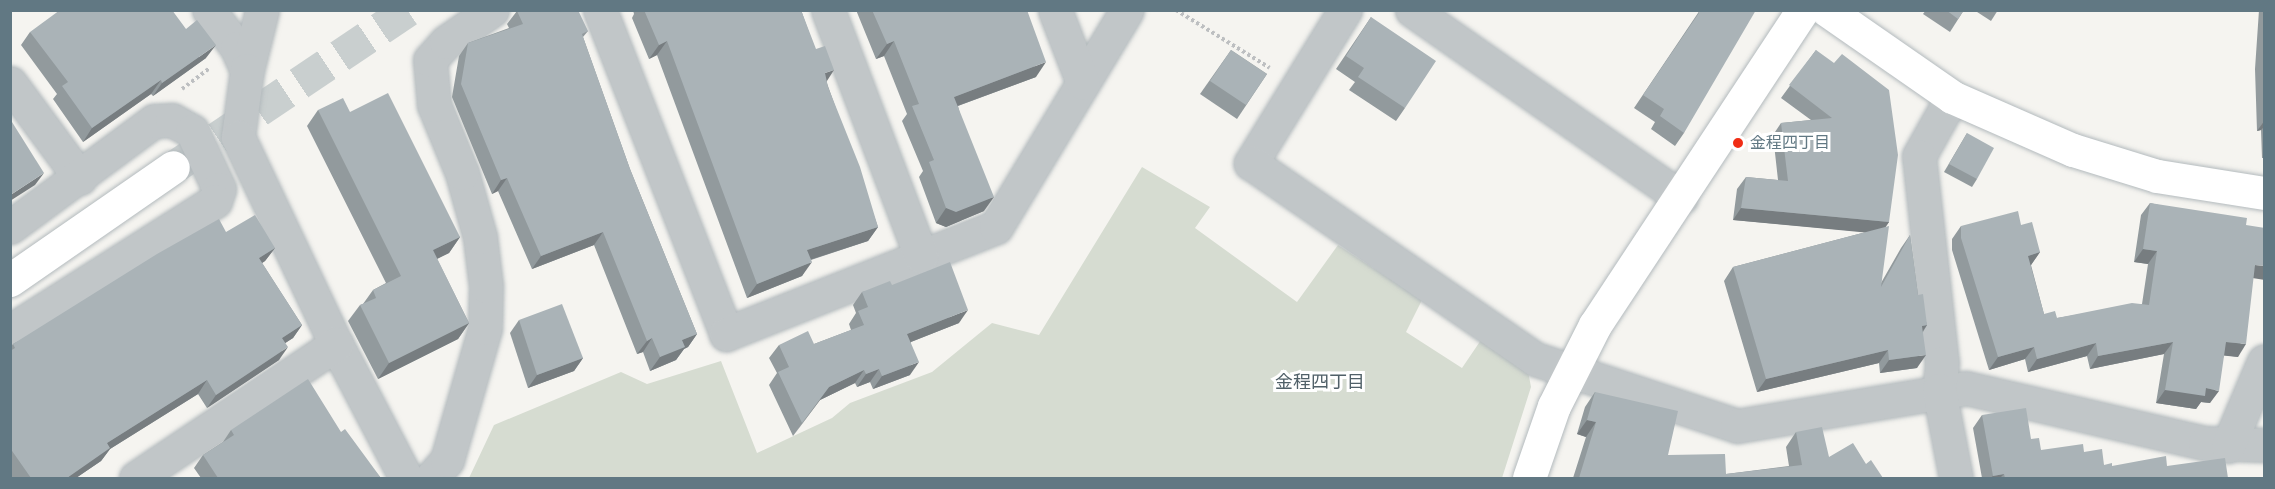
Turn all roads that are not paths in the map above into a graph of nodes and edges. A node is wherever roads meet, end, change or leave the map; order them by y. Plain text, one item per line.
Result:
1 (209, 10) edge
2 (262, 10) edge
3 (492, 10) edge
4 (600, 10) edge
5 (828, 10) edge
6 (1055, 10) edge
7 (1127, 10) edge
8 (1345, 10) edge
9 (1412, 10) edge
10 (1803, 10) edge
11 (1827, 10) edge
12 (242, 59) junction
13 (10, 83) edge
14 (1083, 83) junction
15 (1952, 97) junction
16 (238, 138) junction
17 (207, 157) junction
18 (173, 167) tunnel mouth
19 (80, 178) junction
20 (2265, 193) edge
21 (1681, 198) junction
22 (10, 227) edge
23 (921, 256) junction
24 (10, 280) edge
25 (10, 331) edge
26 (336, 344) junction
27 (2265, 361) edge
28 (1572, 370) junction
29 (1940, 390) junction
30 (2265, 445) edge
31 (2228, 446) junction
32 (170, 469) edge
33 (136, 478) edge
34 (406, 478) edge
35 (430, 478) edge
36 (1529, 478) edge
37 (1956, 478) edge

1 - 12 street
2 - 12 street
3 - 35 street
4 - 23 street
5 - 23 street
6 - 14 street
7 - 14 street
8 - 28 street
9 - 21 street
10 - 21 street
11 - 15 street
12 - 16 street
13 - 19 street
14 - 23 street
15 - 20 street
15 - 29 street
16 - 17 street
16 - 26 street
17 - 19 street
17 - 25 street
18 - 24 street
19 - 22 street
21 - 28 street
26 - 32 street
26 - 34 street
27 - 31 street
28 - 29 street
28 - 36 street
29 - 31 street
29 - 37 street
30 - 31 street
32 - 33 street

